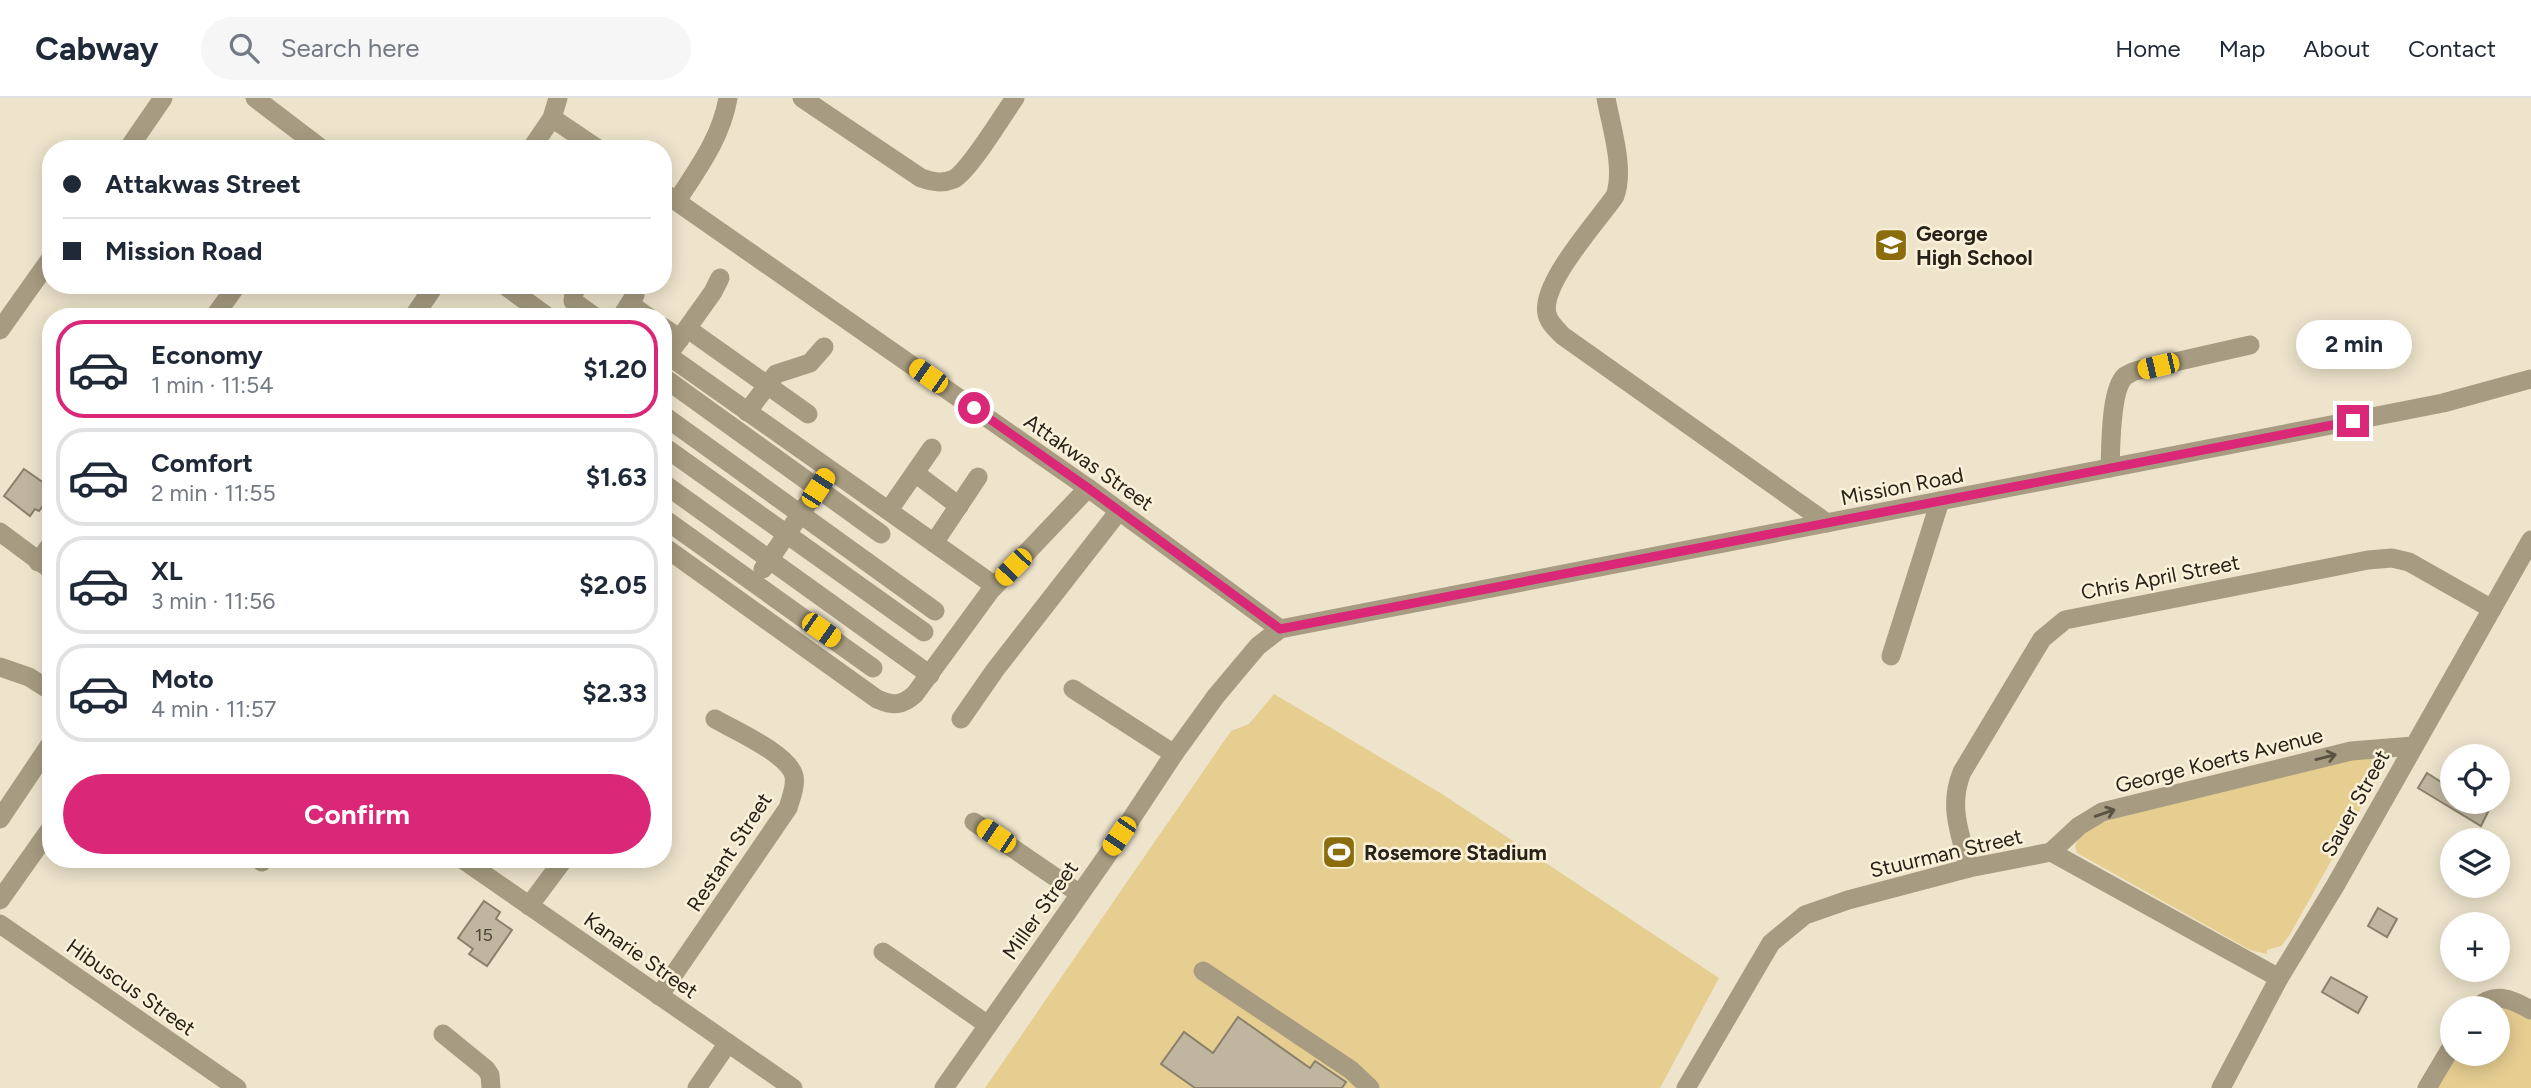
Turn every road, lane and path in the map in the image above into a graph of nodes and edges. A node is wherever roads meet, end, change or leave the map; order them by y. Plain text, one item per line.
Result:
1 (163, 98) edge
2 (256, 98) edge
3 (558, 98) edge
4 (728, 98) edge
5 (802, 98) edge
6 (1014, 98) edge
7 (1606, 98) edge
8 (552, 118) junction
9 (134, 140) edge
10 (311, 140) edge
11 (537, 140) edge
12 (585, 140) edge
13 (672, 194) edge
14 (672, 197) edge
15 (42, 271) edge
16 (720, 278) dead end
17 (516, 294) edge
18 (574, 294) edge
19 (536, 308) edge
20 (583, 308) edge
21 (0, 330) edge
22 (672, 330) edge
23 (684, 334) junction
24 (2250, 345) dead end
25 (824, 347) dead end
26 (672, 351) edge
27 (672, 363) edge
28 (2531, 379) edge
29 (672, 383) edge
30 (765, 385) junction
31 (747, 412) junction
32 (808, 414) dead end
33 (672, 422) edge
34 (932, 448) dead end
35 (672, 452) edge
36 (2110, 468) junction
37 (831, 469) junction
38 (915, 473) junction
39 (978, 477) dead end
40 (818, 488) junction
41 (1088, 488) junction
42 (672, 489) edge
43 (1940, 501) junction
44 (959, 506) junction
45 (889, 510) junction
46 (1119, 511) junction
47 (800, 516) junction
48 (1827, 523) junction
49 (672, 524) edge
50 (0, 532) edge
51 (787, 534) junction
52 (881, 534) dead end
53 (2531, 540) edge
54 (934, 543) junction
55 (672, 552) edge
56 (770, 559) junction
57 (42, 564) edge
58 (876, 569) junction
59 (753, 583) junction
60 (995, 586) junction
61 (863, 587) junction
62 (822, 596) junction
63 (741, 601) junction
64 (2492, 610) junction
65 (935, 611) dead end
66 (845, 612) junction
67 (806, 619) junction
68 (1280, 629) junction
69 (924, 632) dead end
70 (792, 638) junction
71 (1891, 656) dead end
72 (0, 667) edge
73 (873, 668) dead end
74 (930, 675) junction
75 (42, 685) edge
76 (1073, 689) dead end
77 (715, 719) dead end
78 (961, 719) dead end
79 (2413, 747) junction
80 (1174, 754) junction
81 (42, 756) edge
82 (0, 819) edge
83 (974, 822) dead end
84 (42, 841) edge
85 (2051, 852) junction
86 (475, 868) edge
87 (557, 868) edge
88 (1969, 868) junction
89 (1080, 894) junction
90 (0, 900) edge
91 (528, 906) junction
92 (0, 924) edge
93 (883, 953) dead end
94 (1203, 971) dead end
95 (2279, 978) junction
96 (659, 996) junction
97 (2510, 998) edge
98 (2531, 1010) edge
99 (988, 1025) junction
100 (443, 1034) dead end
101 (728, 1043) junction
102 (2440, 1066) edge
103 (237, 1088) edge
104 (491, 1088) edge
105 (697, 1088) edge
106 (793, 1088) edge
107 (944, 1088) edge
108 (1370, 1088) edge
109 (1686, 1088) edge
110 (2221, 1088) edge
111 (2427, 1088) edge

1 - 9 street
2 - 10 street
3 - 8 street
4 - 13 street
5 - 6 street
7 - 48 street
8 - 11 street
8 - 12 street
14 - 41 street, Attakwas Street
15 - 21 street
16 - 23 street
17 - 19 street
18 - 20 street
22 - 23 street
23 - 26 street
23 - 30 street
24 - 36 street
25 - 30 street
27 - 31 street
28 - 36 street, Mission Road
29 - 40 street
30 - 31 street
30 - 32 street
31 - 37 street
33 - 47 street
34 - 38 street
35 - 51 street
36 - 43 street, Mission Road
37 - 40 street
37 - 45 street
38 - 44 street
38 - 45 street
39 - 44 street
40 - 47 street
40 - 52 street
41 - 46 street, Attakwas Street
41 - 60 street
42 - 56 street
43 - 48 street, Mission Road
43 - 71 street
44 - 54 street
45 - 54 street
46 - 68 street, Attakwas Street
46 - 78 street
47 - 51 street
47 - 58 street
48 - 68 street, Mission Road
49 - 59 street
50 - 57 street
51 - 56 street
51 - 61 street
53 - 64 street, Sauer Street
54 - 60 street
55 - 63 street
56 - 59 street
56 - 62 street
58 - 61 street
58 - 65 street
59 - 63 street
59 - 67 street
60 - 74 street
61 - 66 street
61 - 69 street
62 - 66 street
62 - 67 street
63 - 70 street
64 - 79 street, Sauer Street
64 - 88 street, Chris April Street
66 - 74 street
67 - 70 street
67 - 73 street
68 - 80 street, Miller Street
70 - 74 street
72 - 75 street
76 - 80 street
77 - 96 street, Restant Street
85 -> 79 street, George Koerts Avenue
79 - 95 street, Sauer Street
80 - 89 street, Miller Street
81 - 82 street
83 - 89 street
84 - 90 street
85 - 88 street, Stuurman Street
85 - 95 street, Stuurman Street
86 - 91 street, Kanarie Street
87 - 91 street
88 - 109 street, Stuurman Street
89 - 99 street, Miller Street
91 - 96 street, Kanarie Street
92 - 103 street, Hibuscus Street
93 - 99 street
94 - 108 street
95 - 110 street, Sauer Street
96 - 101 street, Kanarie Street
97 - 98 street
99 - 107 street, Miller Street
100 - 104 street
101 - 105 street
101 - 106 street, Kanarie Street
102 - 111 street

